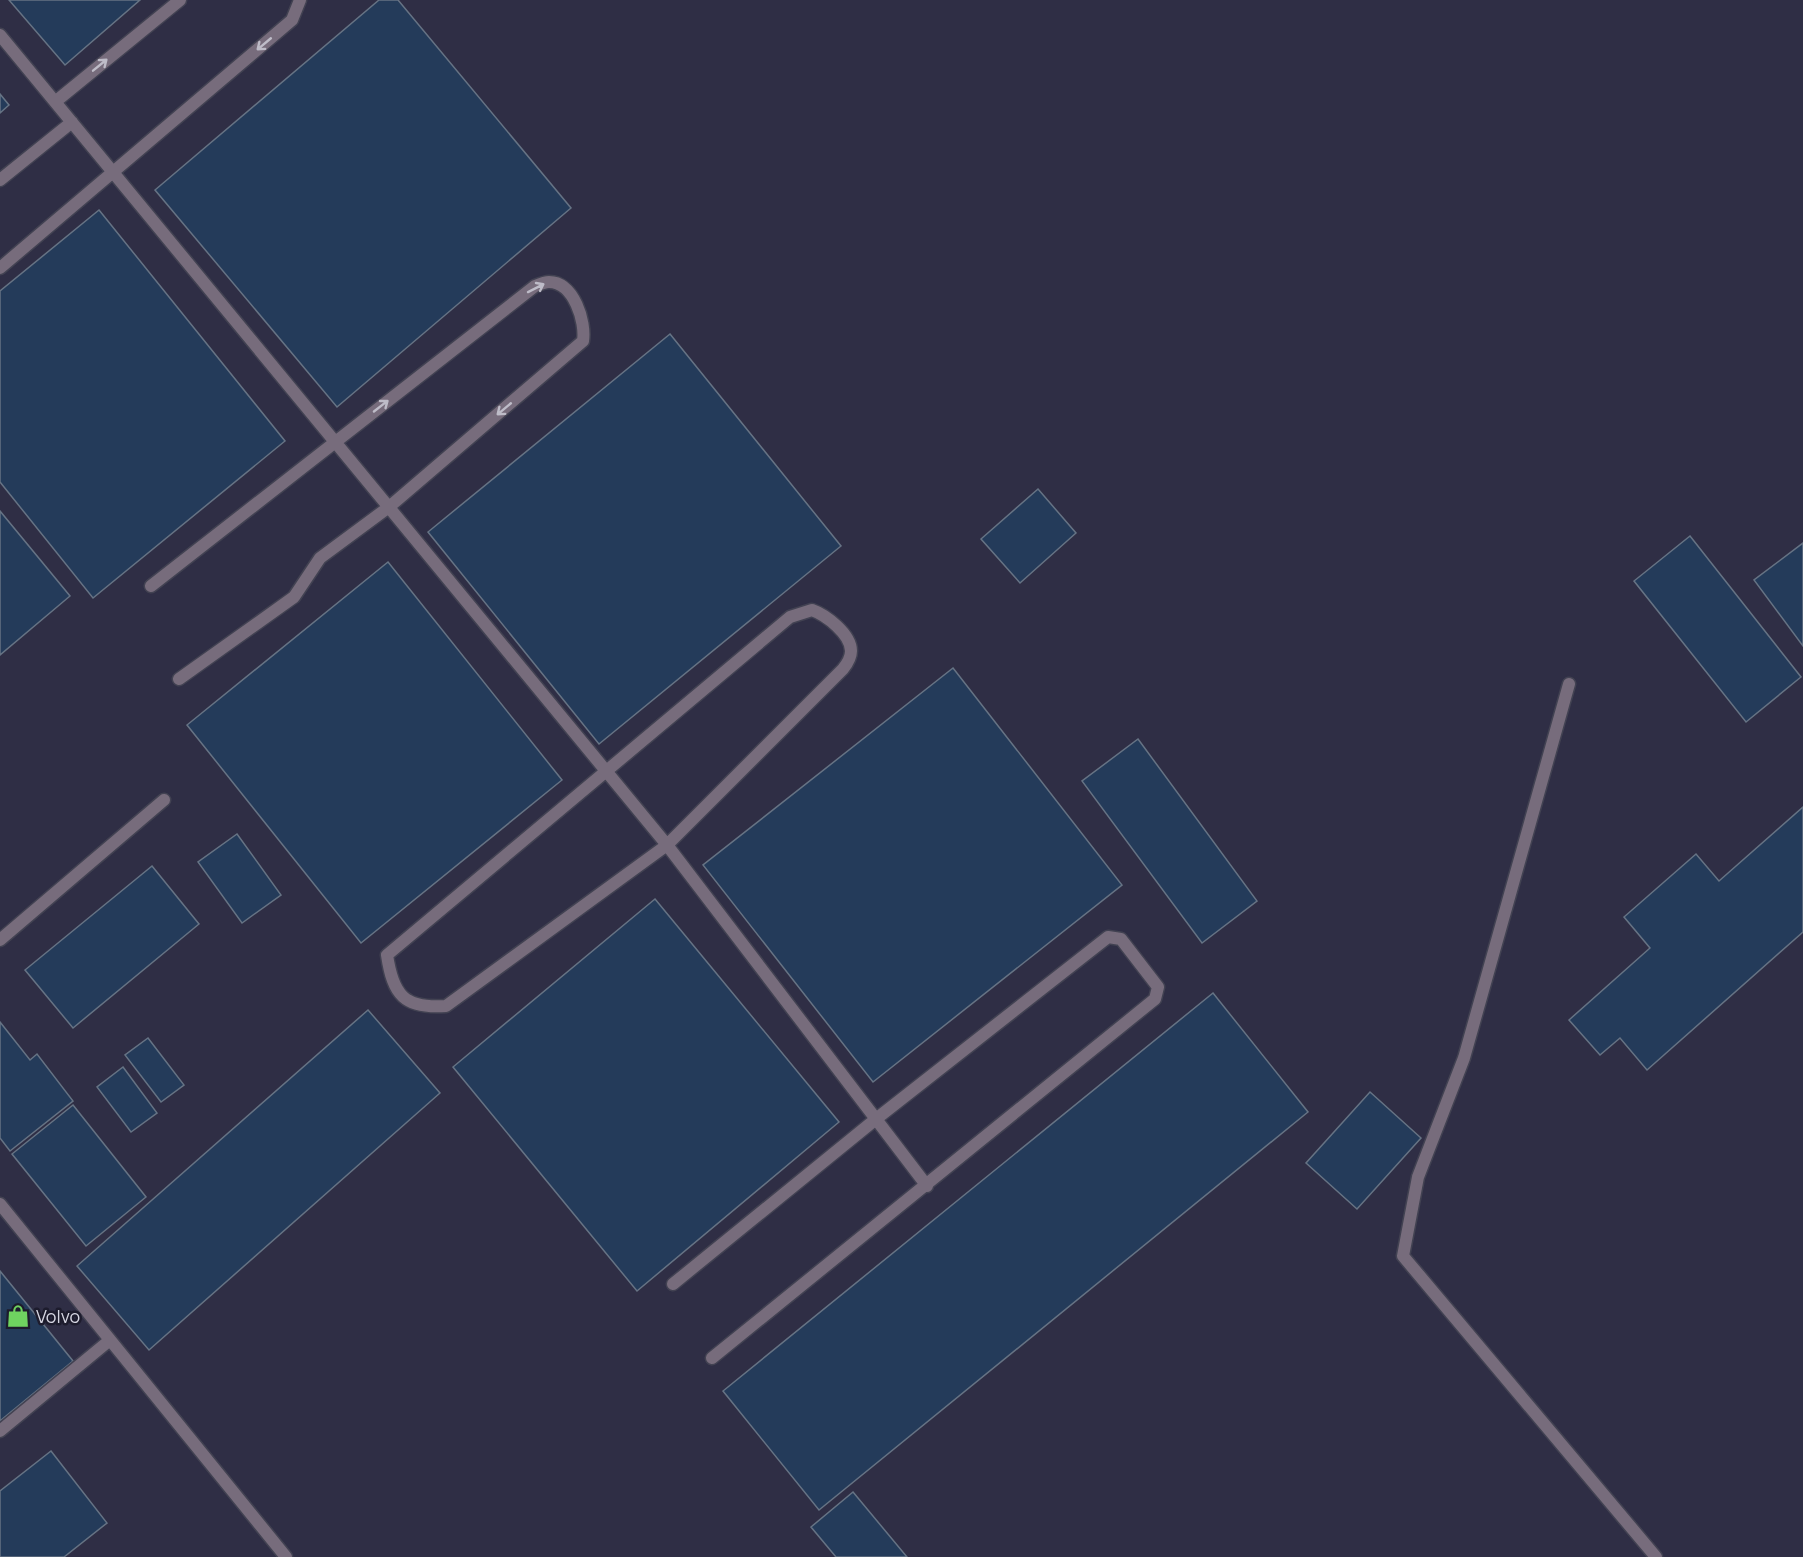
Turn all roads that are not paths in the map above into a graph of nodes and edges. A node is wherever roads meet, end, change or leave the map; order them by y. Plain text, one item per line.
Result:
1 (180, 0) edge
2 (300, 0) edge
3 (0, 35) edge
4 (55, 102) junction
5 (72, 122) junction
6 (112, 171) junction
7 (0, 180) edge
8 (0, 268) edge
9 (335, 442) junction
10 (389, 507) junction
11 (151, 586) dead end
12 (178, 679) dead end
13 (1569, 684) dead end
14 (607, 772) junction
15 (164, 800) dead end
16 (667, 845) junction
17 (0, 940) edge
18 (876, 1119) junction
19 (927, 1186) junction
20 (0, 1204) edge
21 (673, 1284) dead end
22 (110, 1340) junction
23 (712, 1358) dead end
24 (0, 1431) edge
25 (286, 1557) edge
26 (1656, 1557) edge

4 -> 1 lane
2 -> 6 lane
3 - 4 lane
4 - 5 lane
5 - 6 lane
5 - 7 lane
6 - 8 lane
6 - 9 lane
9 - 10 lane
9 -> 10 lane
9 - 11 lane
10 - 12 lane
10 - 14 lane
13 - 26 lane
14 - 16 lane
14 - 16 lane
14 - 16 lane
15 - 17 lane
16 - 18 lane
18 - 19 lane
18 - 19 lane
18 - 21 lane
19 - 23 lane
20 - 22 lane
22 - 24 lane
22 - 25 lane

